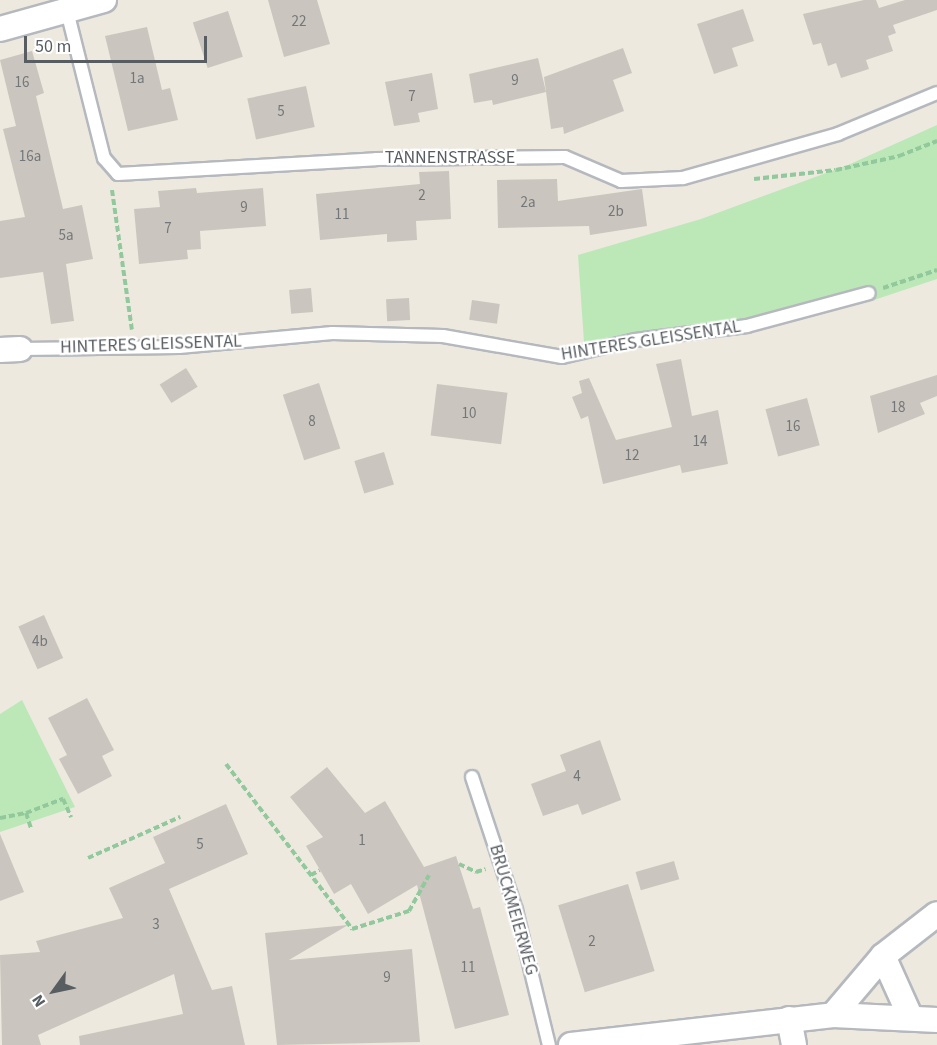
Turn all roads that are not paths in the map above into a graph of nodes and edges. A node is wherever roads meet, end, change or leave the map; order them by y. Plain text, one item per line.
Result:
1 (104, 0) edge
2 (67, 10) junction
3 (0, 29) edge
4 (937, 93) edge
5 (868, 293) road end
6 (10, 349) edge
7 (472, 777) dead end
8 (937, 914) edge
9 (883, 956) junction
10 (833, 1015) junction
11 (910, 1016) junction
12 (789, 1019) junction
13 (937, 1020) edge
14 (549, 1045) edge
15 (571, 1045) edge
16 (794, 1045) edge

1 - 2 street
2 - 3 street
2 - 4 lane, TANNENSTRASSE
5 - 6 lane, HINTERES GLEISSENTAL
7 - 14 lane, BRUCKMEIERWEG
8 - 9 street
9 - 10 street
9 - 11 street
10 - 11 street
10 - 12 street
11 - 13 street
12 - 15 street
12 - 16 street

